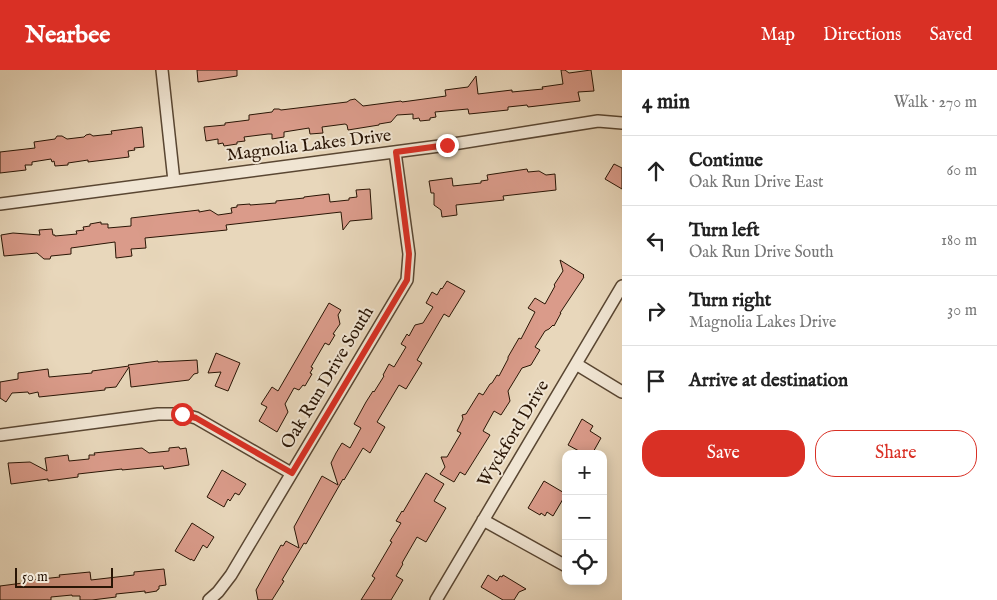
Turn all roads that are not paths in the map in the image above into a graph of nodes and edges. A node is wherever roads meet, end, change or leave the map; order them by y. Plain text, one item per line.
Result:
1 (162, 70) edge
2 (622, 123) edge
3 (396, 152) junction
4 (174, 181) junction
5 (0, 204) edge
6 (622, 286) edge
7 (576, 364) junction
8 (622, 392) edge
9 (0, 434) edge
10 (292, 473) junction
11 (483, 520) junction
12 (562, 564) edge
13 (209, 600) edge
14 (436, 600) edge

1 - 4 street
2 - 3 street, Magnolia Lakes Drive
3 - 4 street, Magnolia Lakes Drive
3 - 10 street, Oak Run Drive South
4 - 5 street, Magnolia Lakes Drive
6 - 7 street, Wyckford Drive
7 - 8 street
7 - 11 street, Wyckford Drive
9 - 10 street
10 - 13 street, Oak Run Drive South
11 - 12 street
11 - 14 street, Wyckford Drive

